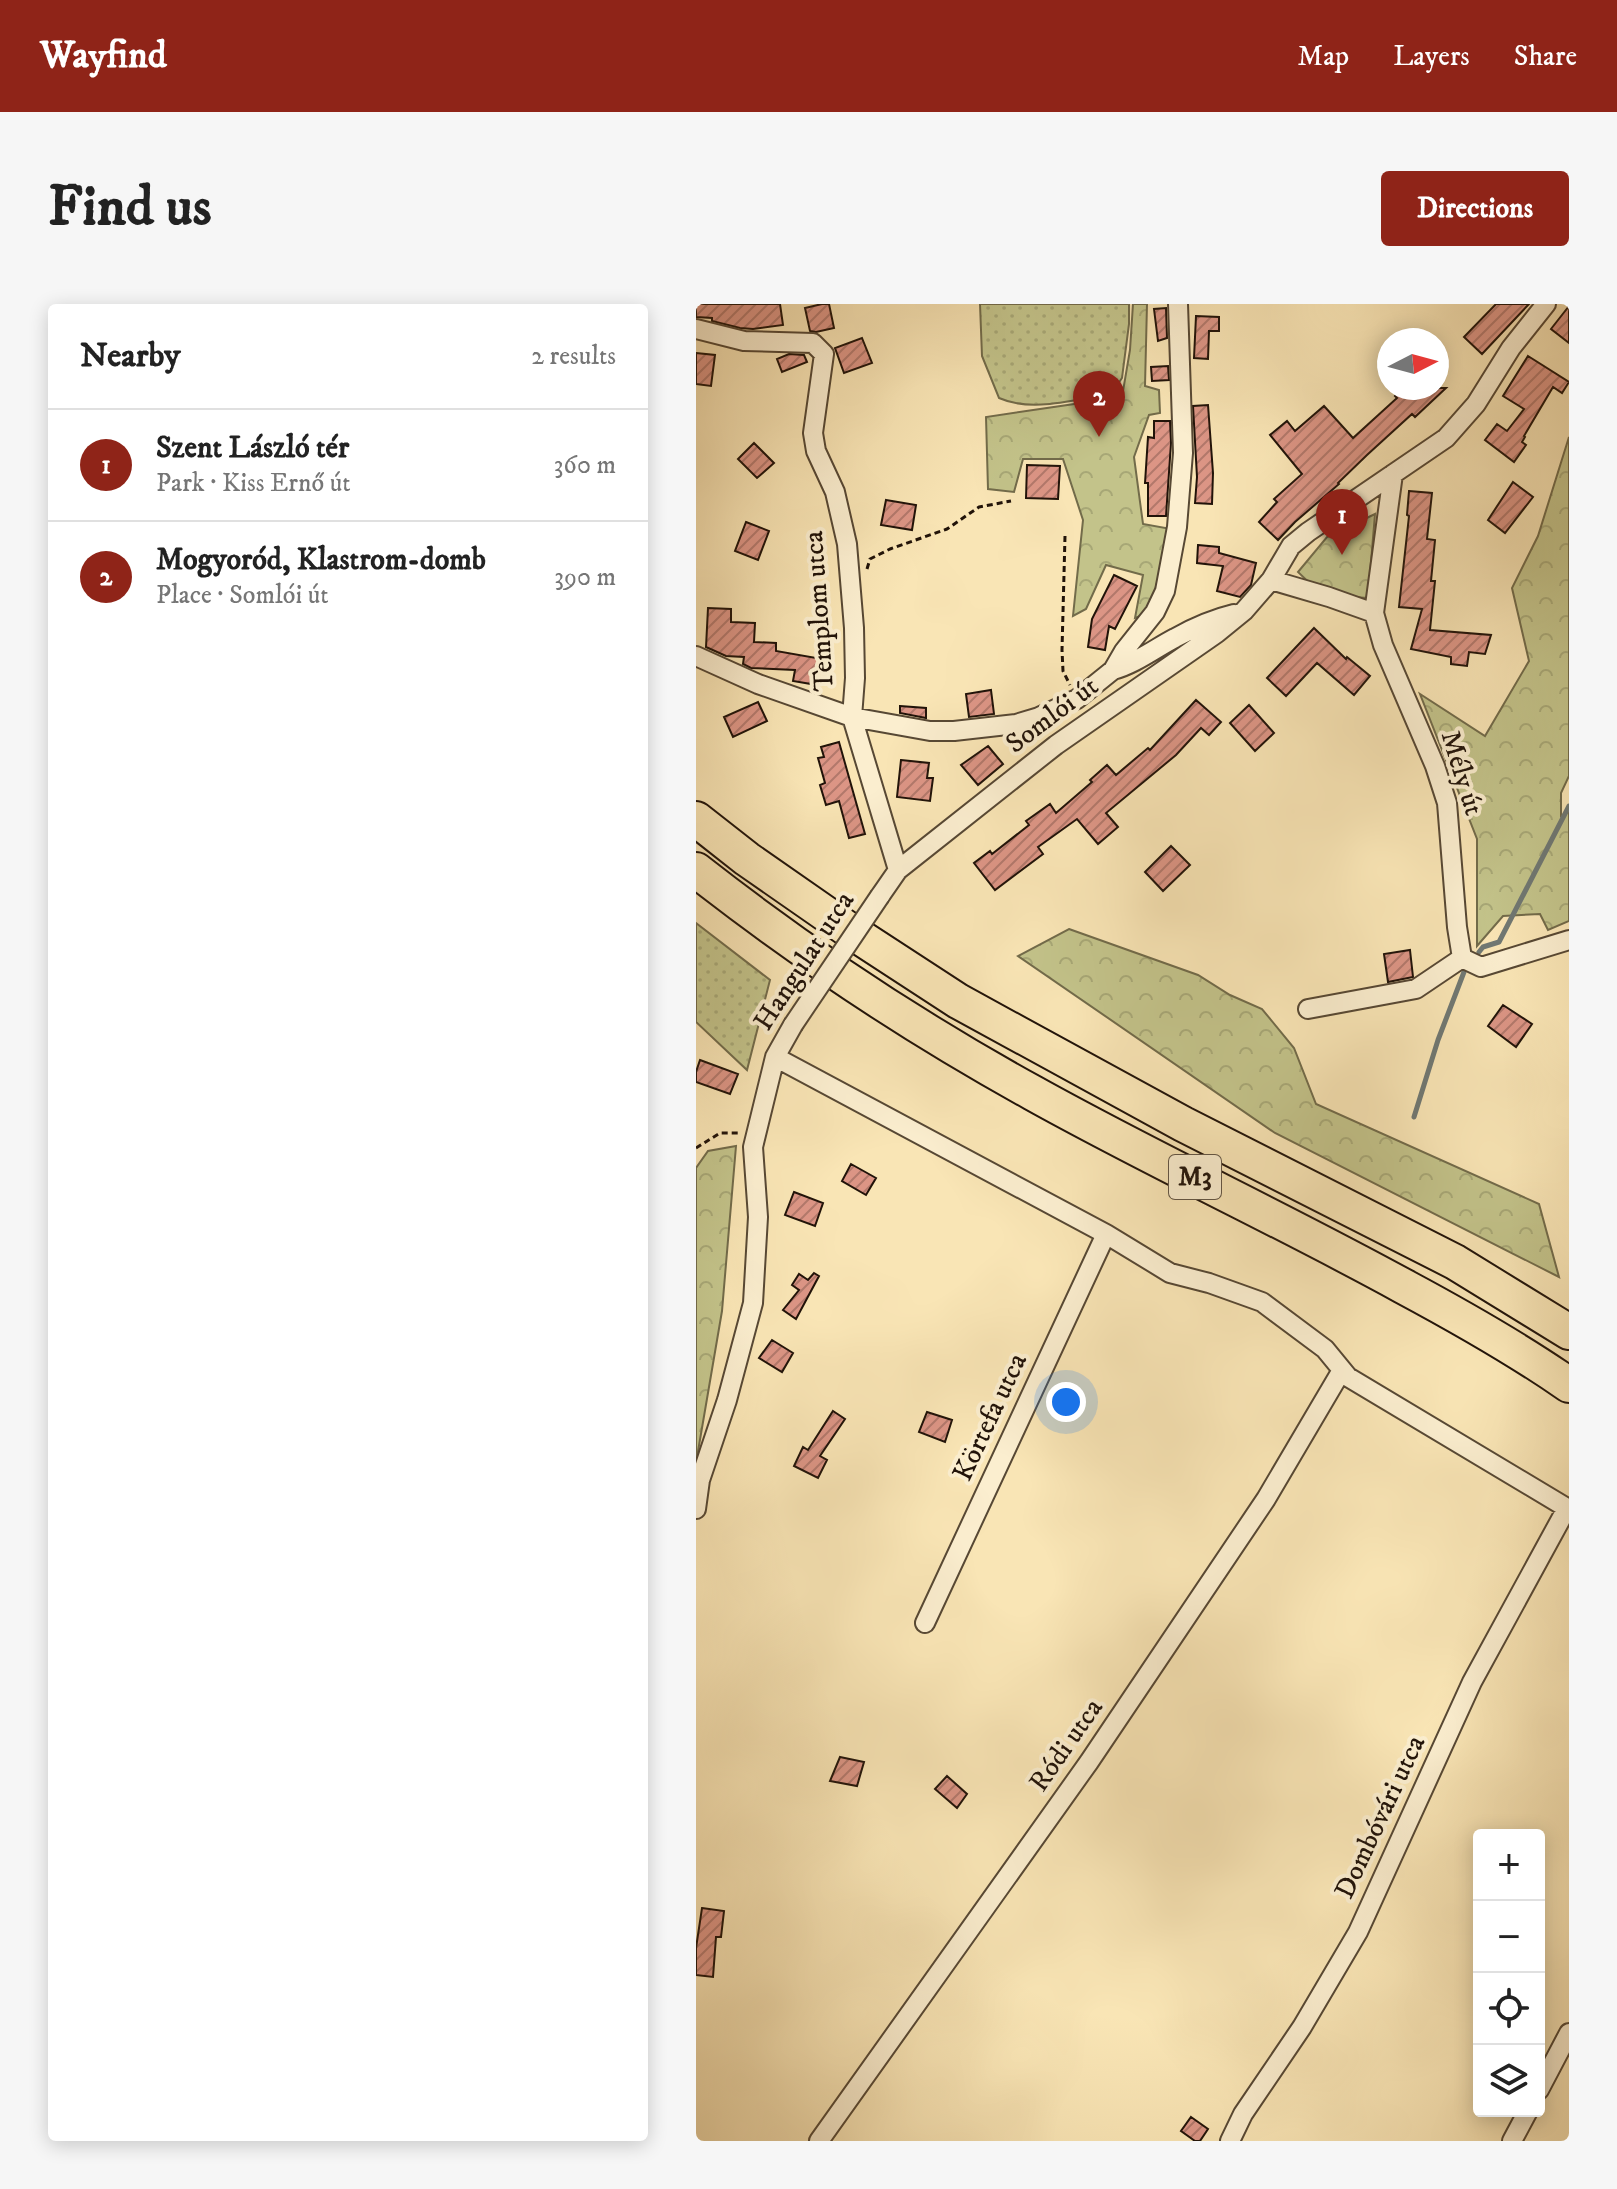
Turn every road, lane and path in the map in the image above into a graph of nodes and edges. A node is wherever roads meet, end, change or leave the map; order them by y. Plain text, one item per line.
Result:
1 (1178, 304) edge
2 (1546, 304) edge
3 (696, 329) edge
4 (1393, 474) junction
5 (1011, 501) dead end
6 (1065, 536) dead end
7 (866, 572) dead end
8 (1271, 580) junction
9 (1244, 611) junction
10 (1374, 613) junction
11 (696, 656) edge
12 (1113, 670) junction
13 (1077, 699) junction
14 (852, 717) junction
15 (696, 819) edge
16 (696, 870) edge
17 (898, 870) junction
18 (1569, 940) edge
19 (1462, 958) junction
20 (1308, 1009) dead end
21 (775, 1057) junction
22 (756, 1134) junction
23 (696, 1148) edge
24 (1106, 1234) junction
25 (1569, 1332) edge
26 (1342, 1370) junction
27 (1569, 1385) edge
28 (696, 1509) edge
29 (925, 1623) dead end
30 (1569, 2033) edge
31 (1545, 2079) edge
32 (1525, 2117) edge
33 (819, 2141) edge
34 (1230, 2141) edge
35 (1512, 2141) edge

1 - 12 street, Somlói út
2 - 4 street, Somlói út
3 - 14 street, Templom utca
4 - 8 street, Somlói út
4 - 10 street
5 - 7 path
6 - 13 path
8 - 9 street, Somlói út
8 - 10 street
9 - 12 street, Somlói út
9 - 17 street, Somlói út
10 - 19 street, Mély út
11 - 14 street, Templom utca
12 - 13 street, Somlói út
13 - 14 street, Somlói út
14 - 17 street, Templom utca
15 - 25 highway, M3
16 - 27 highway, M3
17 - 21 street, Hangulat utca, bridge
18 - 19 street
19 - 20 street
21 - 22 street, Hangulat utca
21 - 24 street
22 - 23 path
22 - 28 street, Hangulat utca
24 - 26 street
24 - 29 street, Körtefa utca
26 - 33 street, Ródi utca
26 - 34 street, Dombóvári utca
30 - 31 street
32 - 35 street

